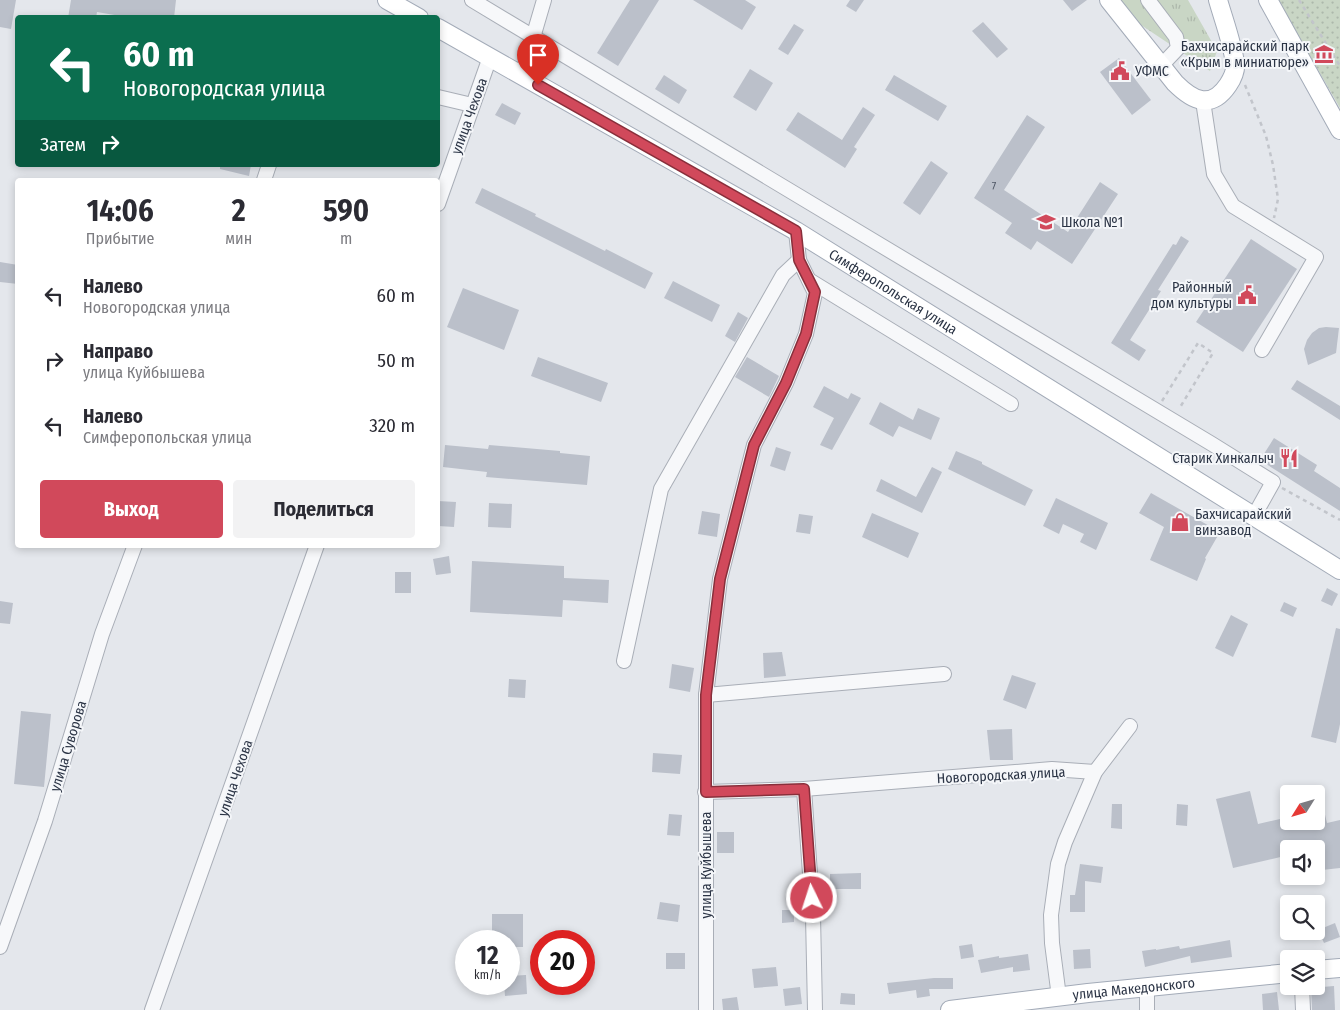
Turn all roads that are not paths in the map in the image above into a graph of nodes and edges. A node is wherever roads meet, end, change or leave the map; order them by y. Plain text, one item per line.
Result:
1 (387, 0) edge
2 (472, 0) edge
3 (544, 0) edge
4 (1109, 0) edge
5 (1148, 0) edge
6 (1218, 0) edge
7 (1268, 0) edge
8 (414, 15) edge
9 (440, 29) edge
10 (534, 38) junction
11 (490, 57) junction
12 (1161, 66) junction
13 (522, 75) junction
14 (440, 97) edge
15 (1203, 100) junction
16 (472, 105) junction
17 (1340, 130) edge
18 (440, 198) edge
19 (796, 231) junction
20 (799, 260) junction
21 (809, 280) junction
22 (1262, 350) dead end
23 (1011, 404) dead end
24 (1254, 516) junction
25 (134, 548) edge
26 (316, 548) edge
27 (1340, 570) edge
28 (624, 661) dead end
29 (944, 674) dead end
30 (706, 695) junction
31 (1130, 726) dead end
32 (1095, 772) junction
33 (804, 789) junction
34 (706, 792) junction
35 (0, 947) edge
36 (1340, 968) edge
37 (1325, 969) edge
38 (1280, 974) edge
39 (1147, 988) junction
40 (1302, 995) edge
41 (1059, 997) junction
42 (978, 1008) edge
43 (152, 1010) edge
44 (706, 1010) edge
45 (815, 1010) edge
46 (950, 1010) edge
47 (1147, 1010) edge
48 (1303, 1010) edge

1 - 8 main road
2 - 10 street
3 - 10 street
4 - 12 main road
5 - 12 street
6 - 15 main road
7 - 17 main road
9 - 11 main road, Симферопольская улица
10 - 13 street
10 - 24 street
11 - 13 main road, Симферопольская улица
11 - 16 street, улица Чехова
12 - 15 main road
13 - 19 main road, Симферопольская улица
14 - 16 street
15 - 22 street
16 - 18 street, улица Чехова
19 - 20 street, улица Куйбышева
19 - 24 main road, Симферопольская улица
20 - 21 street, улица Куйбышева
20 - 28 street
21 - 23 street
21 - 30 street, улица Куйбышева
24 - 27 main road, Симферопольская улица
25 - 35 street, улица Суворова
26 - 43 street, улица Чехова
29 - 30 street
30 - 34 street, улица Куйбышева
31 - 32 street
32 - 33 street, Новогородская улица
32 - 41 street
33 - 34 street, Новогородская улица
33 - 45 street
34 - 44 street, улица Куйбышева
36 - 37 main road
38 - 39 main road, улица Македонского
39 - 41 main road, улица Македонского
39 - 47 street
40 - 48 street
41 - 42 main road, улица Македонского
42 - 46 main road, улица Македонского

